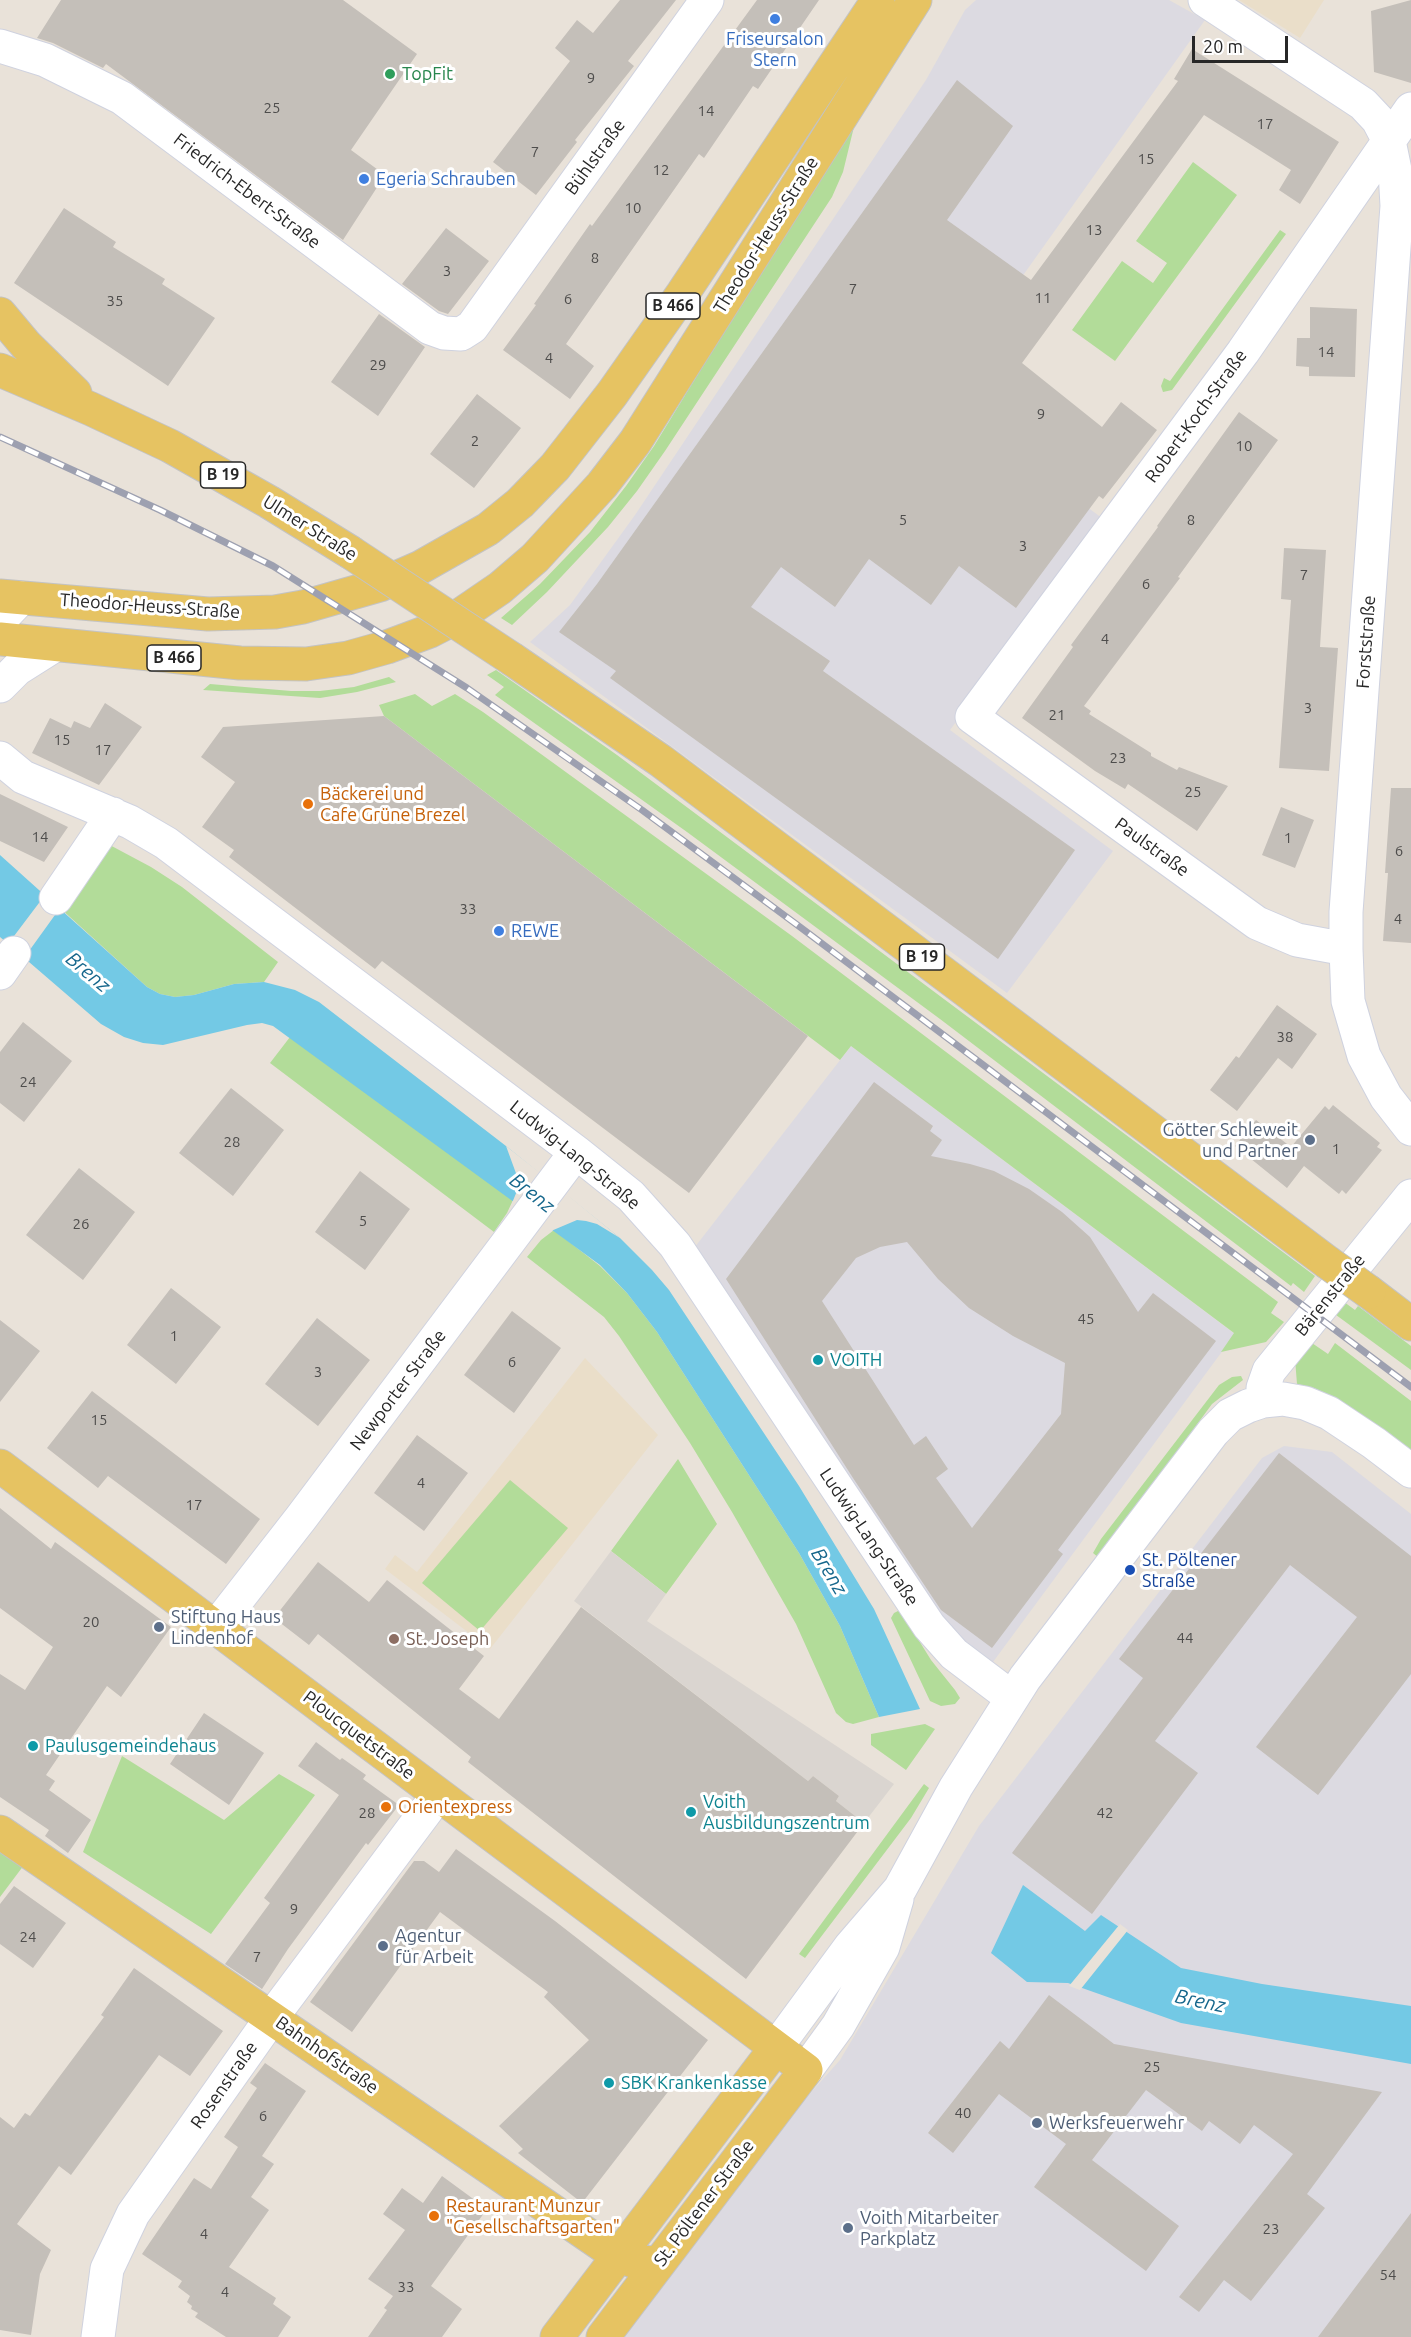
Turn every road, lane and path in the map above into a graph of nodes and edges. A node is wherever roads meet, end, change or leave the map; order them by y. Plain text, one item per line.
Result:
1 (707, 0) edge
2 (878, 0) edge
3 (915, 0) edge
4 (1205, 0) edge
5 (0, 46) edge
6 (1411, 109) edge
7 (1400, 139) edge
8 (482, 313) joint
9 (0, 314) edge
10 (0, 370) edge
11 (92, 409) junction
12 (7, 605) edge
13 (0, 639) edge
14 (55, 645) junction
15 (0, 686) edge
16 (972, 717) joint
17 (0, 758) edge
18 (113, 814) junction
19 (56, 898) dead end
20 (1346, 949) junction
21 (1411, 1129) edge
22 (576, 1152) junction
23 (1411, 1196) edge
24 (1411, 1324) edge
25 (1263, 1401) junction
26 (0, 1466) edge
27 (1411, 1471) edge
28 (216, 1627) junction
29 (1011, 1697) junction
30 (438, 1795) junction
31 (0, 1832) edge
32 (900, 1889) junction
33 (272, 2018) junction
34 (775, 2049) junction
35 (806, 2070) junction
36 (617, 2255) junction
37 (659, 2263) junction
38 (98, 2337) edge
39 (557, 2337) edge
40 (603, 2337) edge

1 - 8 street, Bühlstraße
2 - 12 main road, Theodor-Heuss-Straße / B 466
3 - 14 main road, Theodor-Heuss-Straße / B 466
4 - 7 street
5 - 8 street, Friedrich-Ebert-Straße
6 - 7 street, Robert-Koch-Straße
7 - 16 street, Robert-Koch-Straße
7 - 20 street, Forststraße
9 - 11 main road
10 - 11 main road, Ulmer Straße / B 19
11 - 24 main road, Ulmer Straße / B 19, bridge
13 - 14 main road, Theodor-Heuss-Straße / B 466
14 - 15 street
16 - 20 street, Paulstraße
17 - 18 street, Ludwig-Lang-Straße
18 - 19 street
18 - 22 street, Ludwig-Lang-Straße
20 - 21 street, Forststraße
22 - 28 street, Newporter Straße
22 - 29 street, Ludwig-Lang-Straße
23 - 25 street, Bärenstraße
25 - 27 street, St. Pöltener Straße
25 - 29 street, St. Pöltener Straße
26 - 28 main road, Ploucquetstraße
28 - 30 main road, Ploucquetstraße
29 - 32 street, St. Pöltener Straße
30 - 33 street, Rosenstraße
30 - 34 main road, Ploucquetstraße
31 - 33 main road, Bahnhofstraße
32 - 34 street, St. Pöltener Straße
32 - 35 street, St. Pöltener Straße
33 - 36 main road, Bahnhofstraße
33 - 38 street, Rosenstraße
34 - 35 main road
34 - 36 main road, St. Pöltener Straße
35 - 37 main road, St. Pöltener Straße
36 - 37 main road, Bahnhofstraße
36 - 39 main road, St. Pöltener Straße
37 - 40 main road, St. Pöltener Straße

